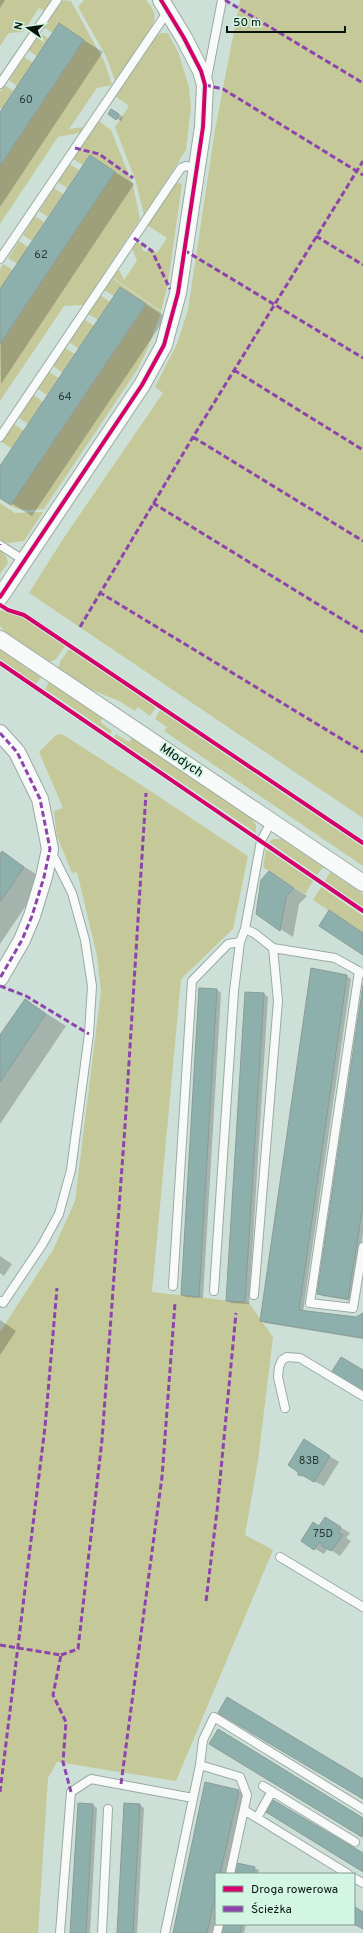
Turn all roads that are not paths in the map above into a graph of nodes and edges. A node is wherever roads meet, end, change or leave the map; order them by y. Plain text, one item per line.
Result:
1 (57, 0) edge
2 (222, 0) edge
3 (164, 5) edge
4 (0, 84) edge
5 (205, 85) junction
6 (197, 168) junction
7 (0, 260) edge
8 (0, 437) edge
9 (0, 544) edge
10 (25, 560) junction
11 (0, 597) edge
12 (0, 639) edge
13 (0, 733) edge
14 (271, 822) junction
15 (50, 849) junction
16 (363, 883) edge
17 (245, 929) junction
18 (240, 942) junction
19 (273, 948) junction
20 (361, 972) edge
21 (0, 978) edge
22 (363, 1247) edge
23 (173, 1286) dead end
24 (214, 1291) dead end
25 (254, 1295) dead end
26 (0, 1302) edge
27 (363, 1396) edge
28 (285, 1408) dead end
29 (280, 1557) dead end
30 (363, 1607) edge
31 (200, 1765) junction
32 (263, 1786) dead end
33 (272, 1791) junction
34 (193, 1798) junction
35 (108, 1809) dead end
36 (363, 1809) edge
37 (244, 1810) junction
38 (257, 1818) junction
39 (355, 1842) dead end
40 (230, 1873) edge
41 (346, 1873) edge
42 (60, 1933) edge
43 (102, 1933) edge
44 (165, 1933) edge

1 - 4 lane
2 - 5 lane
3 - 5 street
3 - 7 lane
5 - 6 street
6 - 8 lane
6 - 10 street
9 - 10 lane
10 - 11 street
12 - 14 street, Młodych
13 - 15 street
14 - 16 street, Młodych
14 - 17 lane
15 - 21 street
15 - 26 lane
17 - 18 lane
17 - 19 lane
18 - 23 lane
18 - 24 lane
19 - 20 lane
19 - 25 lane
20 - 22 lane
27 - 28 lane
29 - 30 lane
31 - 34 lane
31 - 36 lane
31 - 37 lane
32 - 33 lane
33 - 38 lane
33 - 39 lane
34 - 42 lane
34 - 44 lane
35 - 43 lane
37 - 38 lane
37 - 40 lane
38 - 41 lane

